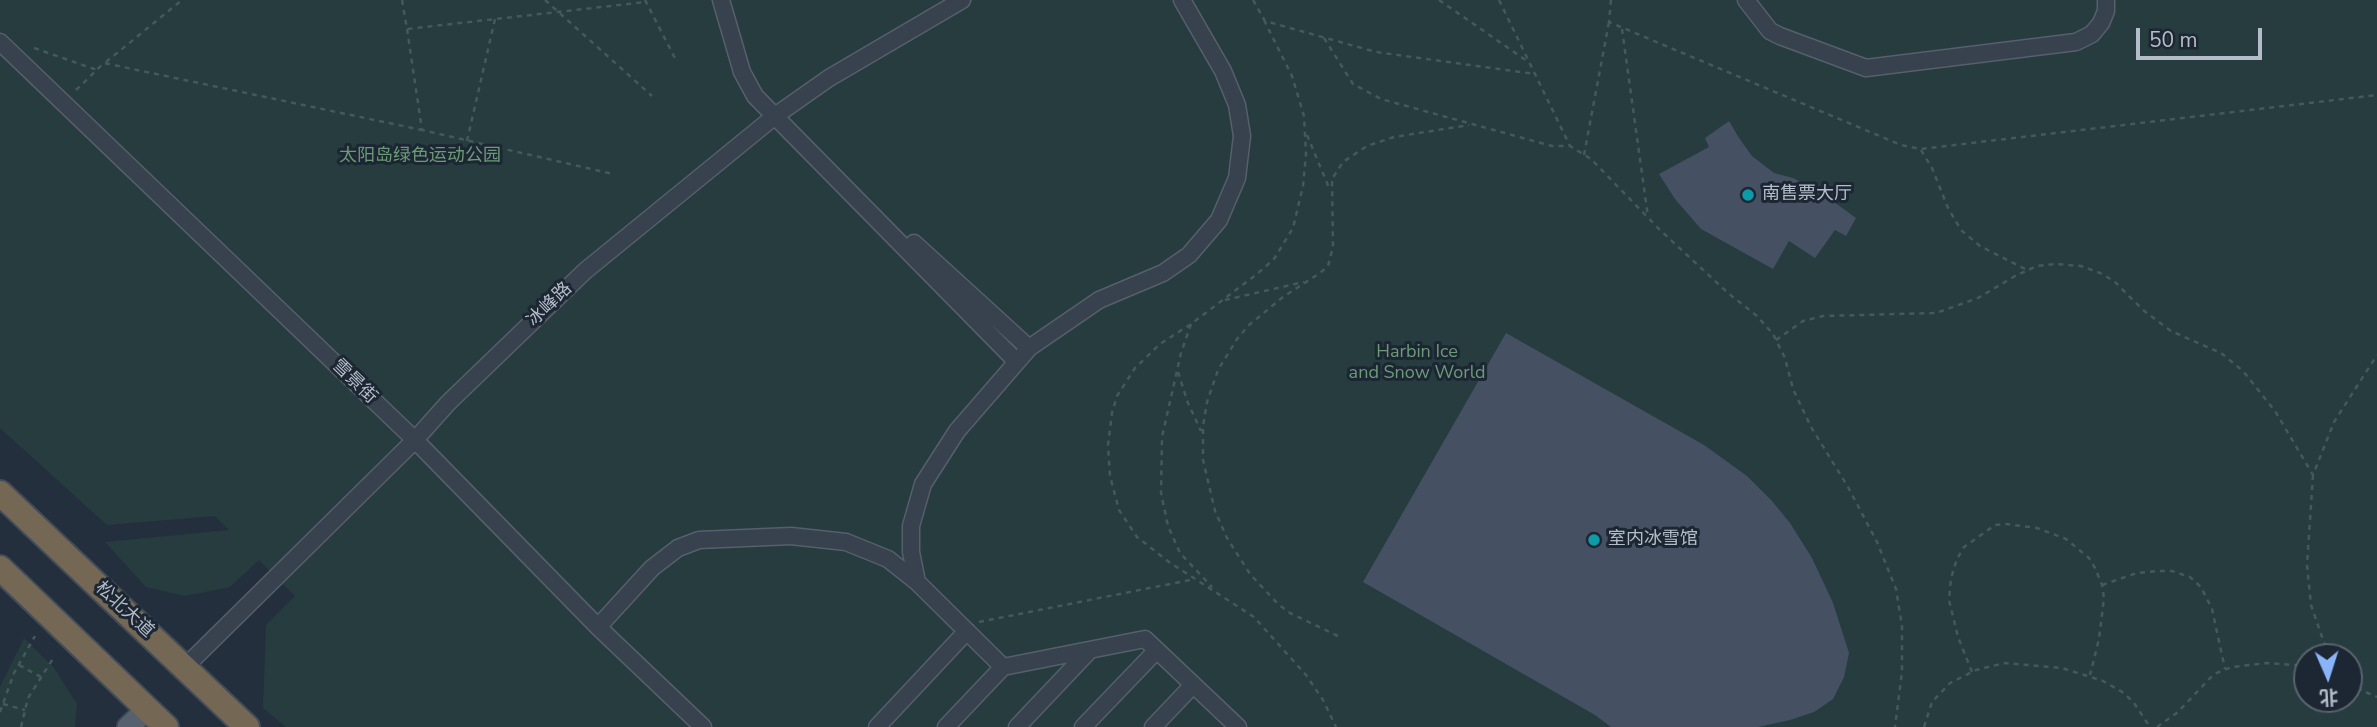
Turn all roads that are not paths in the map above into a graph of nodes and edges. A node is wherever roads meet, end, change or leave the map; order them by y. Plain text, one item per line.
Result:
1 (721, 0) edge
2 (962, 0) edge
3 (1182, 0) edge
4 (1746, 0) edge
5 (2106, 0) edge
6 (0, 42) edge
7 (775, 116) junction
8 (1029, 348) junction
9 (1016, 361) junction
10 (415, 440) junction
11 (0, 493) edge
12 (0, 568) edge
13 (917, 582) junction
14 (598, 626) junction
15 (964, 628) junction
16 (1090, 650) junction
17 (1157, 650) junction
18 (185, 667) junction
19 (1003, 667) junction
20 (1193, 685) junction
21 (147, 709) junction
22 (128, 727) edge
23 (166, 727) edge
24 (247, 727) edge
25 (703, 727) edge
26 (877, 727) edge
27 (946, 727) edge
28 (1017, 727) edge
29 (1083, 727) edge
30 (1153, 727) edge
31 (1238, 727) edge

1 - 7 street
2 - 7 street, 冰峰路
3 - 8 street
4 - 5 street
6 - 10 street, 雪景街
7 - 8 street
7 - 9 street
7 - 10 street, 冰峰路
8 - 9 street
9 - 13 street
10 - 14 street, 雪景街
10 - 18 street, 冰峰路
11 - 18 highway, 松北大道
12 - 21 highway
13 - 14 street
13 - 15 street
14 - 25 street, 雪景街
15 - 19 street
15 - 26 street
16 - 17 street
16 - 19 street
16 - 28 street
17 - 20 street
17 - 29 street
18 - 24 highway, 松北大道
19 - 27 street
20 - 30 street
20 - 31 street
21 - 22 main road
21 - 23 highway

